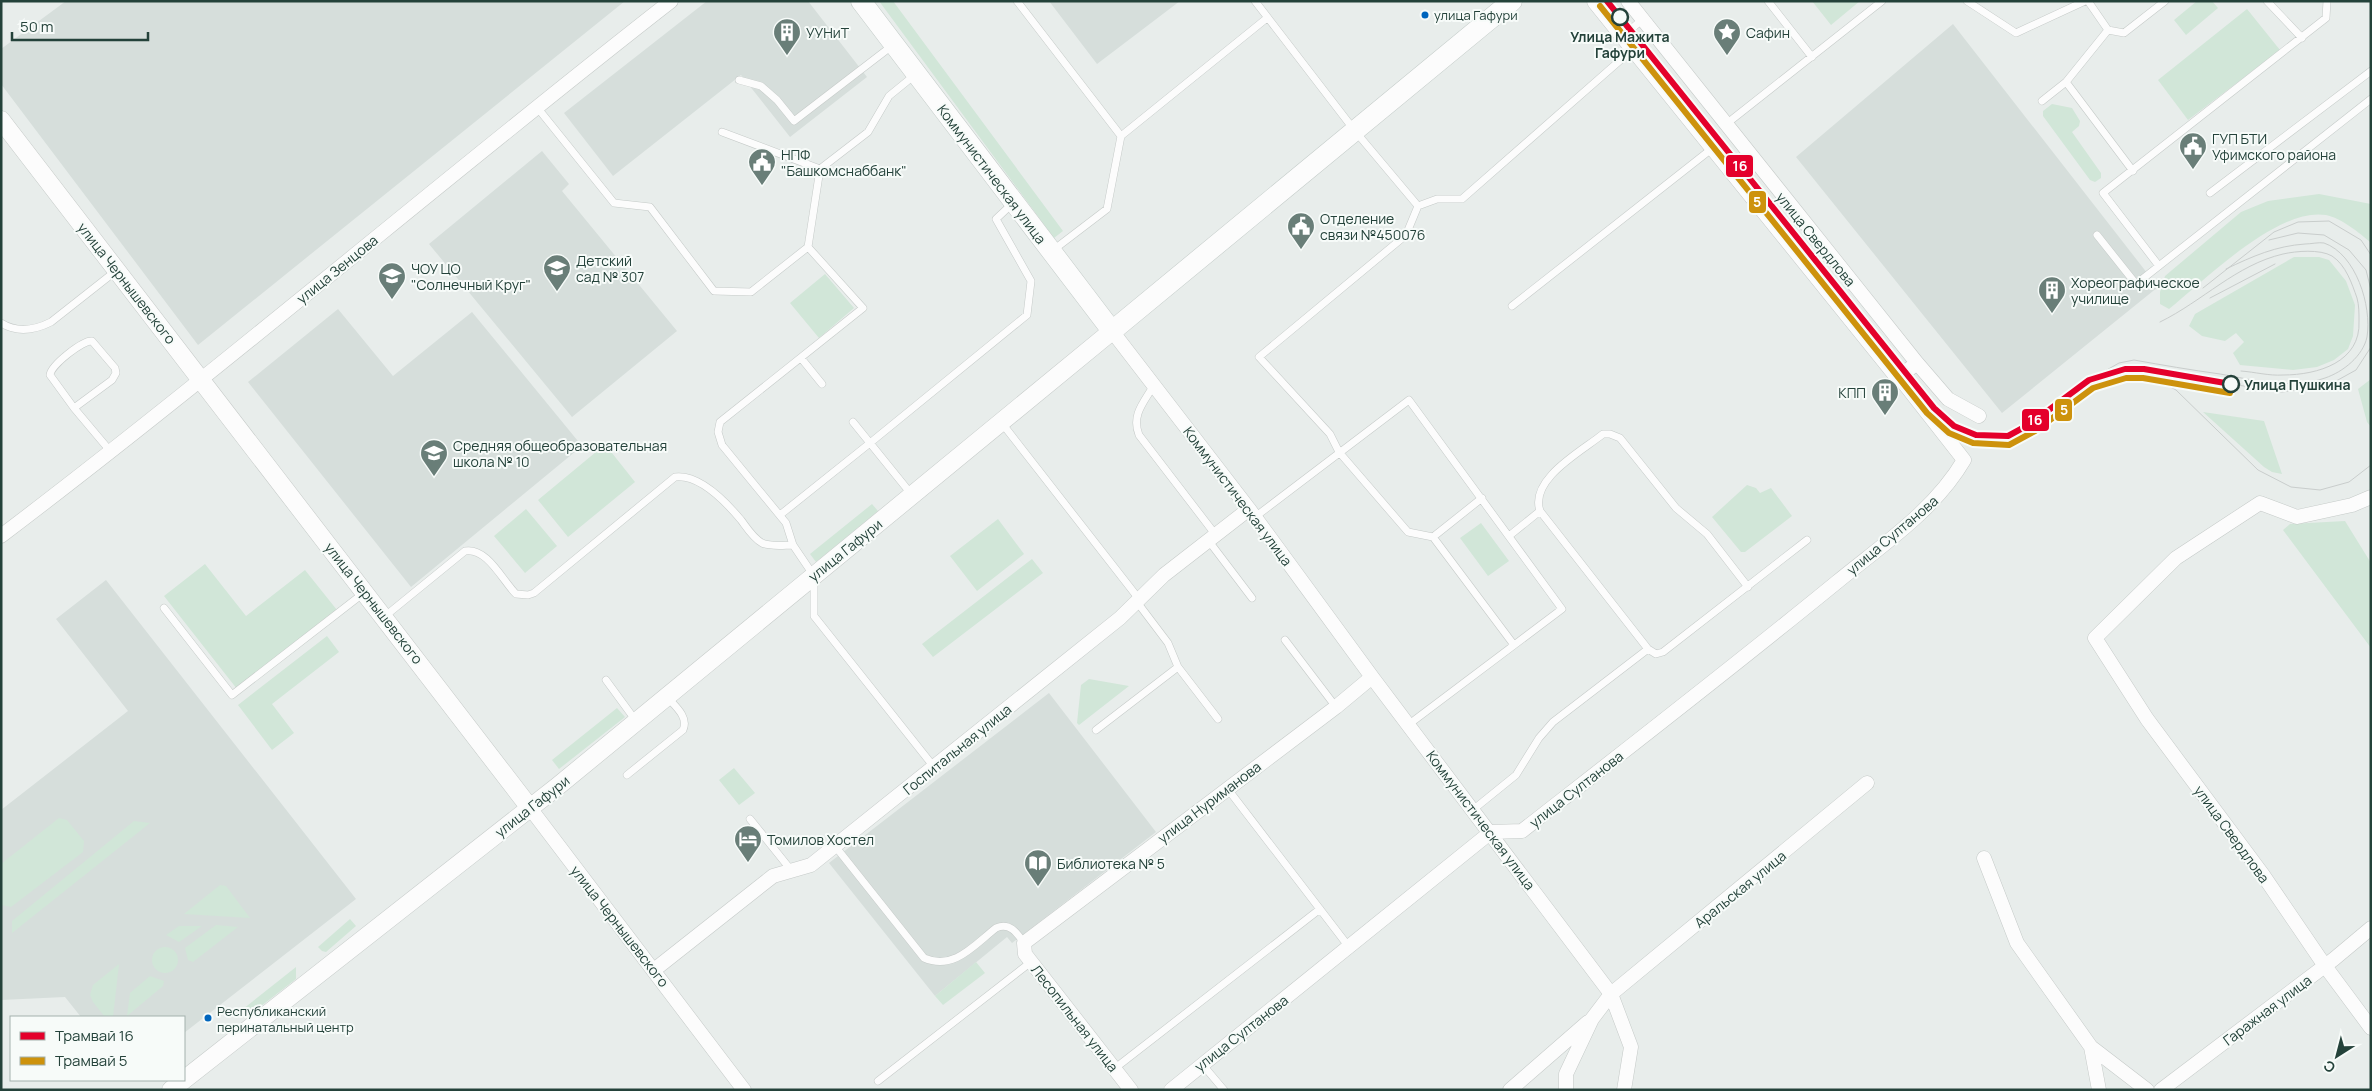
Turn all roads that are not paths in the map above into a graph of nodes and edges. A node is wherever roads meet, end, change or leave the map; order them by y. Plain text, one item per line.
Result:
1 (671, 1) edge
2 (860, 1) edge
3 (1017, 1) edge
4 (1512, 1) edge
5 (1596, 1) edge
6 (1628, 1) edge
7 (1768, 1) edge
8 (1882, 1) edge
9 (1966, 1) edge
10 (2087, 1) edge
11 (2165, 1) edge
12 (2267, 1) edge
13 (2327, 1) edge
14 (1258, 2) edge
15 (1267, 18) junction
16 (1643, 19) junction
17 (2108, 30) junction
18 (2302, 38) junction
19 (893, 44) junction
20 (1634, 48) junction
21 (1812, 57) junction
22 (2371, 71) edge
23 (916, 74) junction
24 (740, 80) dead end
25 (2066, 82) junction
26 (2371, 99) edge
27 (2042, 100) dead end
28 (536, 106) junction
29 (1, 120) edge
30 (1725, 126) junction
31 (1355, 131) junction
32 (722, 132) dead end
33 (1121, 136) junction
34 (1714, 147) junction
35 (820, 169) junction
36 (2133, 171) junction
37 (2210, 194) dead end
38 (1014, 203) junction
39 (1418, 206) junction
40 (650, 208) junction
41 (652, 220) dead end
42 (2097, 235) dead end
43 (808, 247) junction
44 (1051, 251) junction
45 (2159, 266) junction
46 (117, 270) junction
47 (1512, 306) dead end
48 (1, 323) edge
49 (1112, 331) junction
50 (801, 358) junction
51 (1917, 363) junction
52 (1899, 377) junction
53 (201, 379) junction
54 (822, 384) dead end
55 (1154, 385) junction
56 (74, 408) junction
57 (1979, 416) dead end
58 (853, 422) dead end
59 (1001, 422) junction
60 (870, 443) junction
61 (111, 452) junction
62 (1339, 452) junction
63 (912, 495) junction
64 (2371, 497) edge
65 (1482, 498) junction
66 (1540, 511) junction
67 (1252, 513) junction
68 (780, 515) junction
69 (1, 536) edge
70 (1510, 536) junction
71 (1212, 537) junction
72 (1433, 537) junction
73 (1808, 540) dead end
74 (793, 545) junction
75 (814, 576) junction
76 (1748, 587) junction
77 (365, 592) junction
78 (1252, 598) dead end
79 (1138, 601) junction
80 (164, 608) dead end
81 (384, 617) junction
82 (1285, 640) dead end
83 (1514, 645) junction
84 (1648, 649) junction
85 (1178, 667) junction
86 (1372, 677) junction
87 (606, 680) dead end
88 (667, 697) junction
89 (1336, 707) junction
90 (1218, 719) dead end
91 (636, 722) junction
92 (1408, 726) junction
93 (1096, 730) dead end
94 (934, 767) junction
95 (627, 775) dead end
96 (1867, 783) dead end
97 (1227, 788) junction
98 (530, 808) junction
99 (1474, 809) junction
100 (750, 819) dead end
101 (1491, 832) junction
102 (835, 846) junction
103 (1984, 858) dead end
104 (791, 870) junction
105 (1320, 909) junction
106 (2371, 928) edge
107 (1024, 944) junction
108 (1350, 948) junction
109 (1031, 962) junction
110 (2325, 966) junction
111 (654, 970) junction
112 (1611, 994) junction
113 (1592, 1018) junction
114 (2371, 1028) edge
115 (2091, 1047) junction
116 (1202, 1064) junction
117 (1114, 1069) junction
118 (185, 1079) edge
119 (878, 1080) dead end
120 (182, 1081) edge
121 (171, 1090) edge
122 (744, 1090) edge
123 (1130, 1090) edge
124 (1170, 1090) edge
125 (1224, 1090) edge
126 (1510, 1090) edge
127 (1566, 1090) edge
128 (1624, 1090) edge
129 (2099, 1090) edge
130 (2148, 1090) edge
131 (2161, 1090) edge

1 - 28 street, улица Зенцова
2 - 19 main road, Коммунистическая улица
3 - 33 lane
4 - 31 main road, улица Гафури
5 - 20 street, улица Свердлова
6 - 16 street, улица Свердлова
7 - 21 lane
8 - 21 lane
9 - 10 lane
10 - 17 lane
11 - 17 lane
12 - 18 lane
13 - 18 lane
14 - 15 lane
15 - 31 lane
15 - 33 lane
16 - 20 lane
16 - 30 street, улица Свердлова
17 - 25 lane
18 - 36 lane
19 - 23 main road, Коммунистическая улица
19 - 24 lane
20 - 34 street, улица Свердлова
20 - 39 lane
21 - 30 lane
22 - 37 lane
23 - 35 lane
23 - 38 main road, Коммунистическая улица
25 - 27 lane
25 - 36 lane
26 - 45 lane
28 - 40 lane
28 - 53 street, улица Зенцова
29 - 46 street, улица Чернышевского
30 - 51 street, улица Свердлова
31 - 39 lane
31 - 49 main road, улица Гафури
32 - 35 lane
33 - 44 lane
34 - 47 lane
34 - 52 street, улица Свердлова
35 - 43 lane
36 - 45 lane
38 - 44 main road, Коммунистическая улица
38 - 60 lane
39 - 62 lane
40 - 41 lane
40 - 43 lane
42 - 45 lane
43 - 50 lane
44 - 49 main road, Коммунистическая улица
46 - 48 lane
46 - 53 street, улица Чернышевского
49 - 55 street, Коммунистическая улица
49 - 59 street, улица Гафури
50 - 54 lane
50 - 68 lane
51 - 52 street
51 - 57 street, улица Свердлова
52 - 101 street, улица Султанова
53 - 61 street, улица Зенцова
53 - 77 street, улица Чернышевского
55 - 67 street, Коммунистическая улица
55 - 71 lane
56 - 56 lane
56 - 61 lane
58 - 60 lane
59 - 63 street, улица Гафури
59 - 79 lane
60 - 63 lane
60 - 68 lane
61 - 69 street, улица Зенцова
62 - 65 lane
62 - 67 lane
62 - 72 lane
63 - 75 street, улица Гафури
64 - 110 street, улица Свердлова
65 - 70 lane
65 - 72 lane
66 - 70 lane
66 - 76 lane
66 - 84 lane
67 - 71 street, Госпитальная улица
67 - 86 street, Коммунистическая улица
68 - 74 lane
70 - 83 lane
71 - 78 lane
71 - 79 street, Госпитальная улица
72 - 83 lane
73 - 76 lane
74 - 75 lane
74 - 81 lane
75 - 88 street, улица Гафури
75 - 94 lane
76 - 84 lane
77 - 80 lane
77 - 81 street, улица Чернышевского
79 - 85 lane
79 - 94 street, Госпитальная улица
81 - 98 street, улица Чернышевского
82 - 89 lane
83 - 92 lane
84 - 99 lane
85 - 90 lane
85 - 93 lane
86 - 89 street, улица Нуриманова
86 - 92 street, Коммунистическая улица
87 - 91 lane
88 - 91 street, улица Гафури
88 - 95 lane
89 - 97 street, улица Нуриманова
91 - 98 street, улица Гафури
92 - 99 street, Коммунистическая улица
94 - 102 street, Госпитальная улица
96 - 112 street, Аральская улица
97 - 105 lane
97 - 107 street, улица Нуриманова
98 - 111 street, улица Чернышевского
98 - 118 street, улица Гафури
99 - 101 street, Коммунистическая улица
100 - 104 lane
101 - 108 street, улица Султанова
101 - 112 street, Коммунистическая улица
102 - 104 street, Госпитальная улица
102 - 107 lane
103 - 115 street
104 - 111 street, Госпитальная улица
105 - 108 lane
105 - 117 lane
106 - 110 street, Гаражная улица
107 - 109 street, Лесопильная улица
108 - 116 street, улица Султанова
109 - 117 street, Лесопильная улица
109 - 119 lane
110 - 114 street, улица Свердлова
110 - 131 street, Гаражная улица
111 - 122 street, улица Чернышевского
112 - 113 street, Аральская улица
112 - 128 street, Коммунистическая улица
113 - 126 street
113 - 127 street
115 - 129 street
115 - 130 street
116 - 124 street, улица Султанова
116 - 125 lane
117 - 123 street, Лесопильная улица
120 - 121 street, улица Гафури

